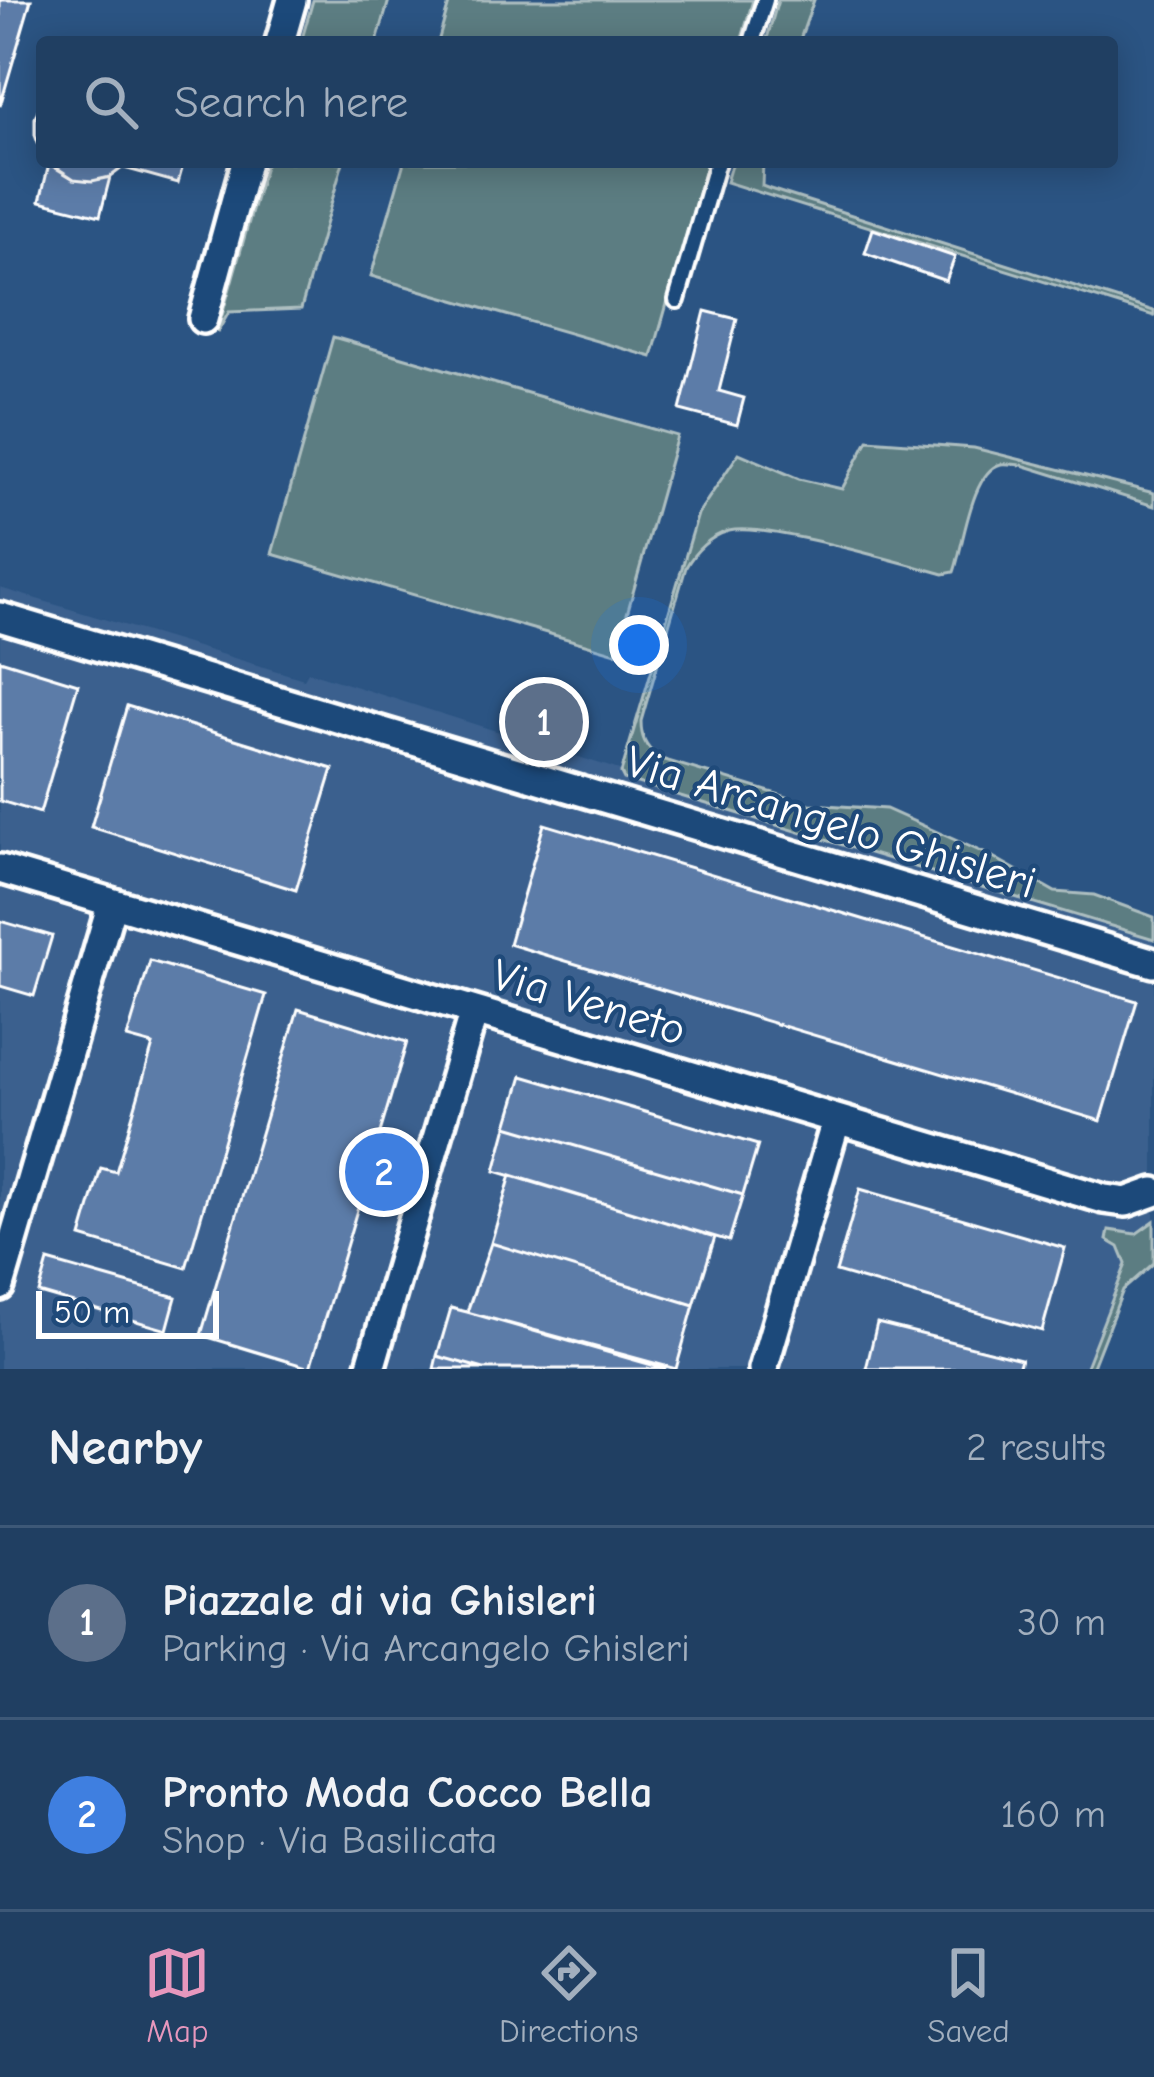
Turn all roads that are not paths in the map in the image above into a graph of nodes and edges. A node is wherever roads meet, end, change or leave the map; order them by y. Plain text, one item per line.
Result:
1 (292, 0) edge
2 (765, 0) edge
3 (282, 36) edge
4 (754, 36) edge
5 (244, 168) edge
6 (715, 168) edge
7 (676, 300) dead end
8 (203, 319) dead end
9 (0, 617) edge
10 (0, 868) edge
11 (112, 903) junction
12 (1154, 963) edge
13 (474, 1011) junction
14 (836, 1121) junction
15 (1154, 1192) edge
16 (0, 1286) edge
17 (370, 1369) edge
18 (764, 1369) edge

1 - 3 street
2 - 4 lane
5 - 8 street
6 - 7 lane
9 - 12 street, Via Arcangelo Ghisleri
10 - 11 street, Via Veneto
11 - 13 street, Via Veneto
11 - 16 street
13 - 14 street, Via Veneto
13 - 17 street
14 - 15 street, Via Veneto
14 - 18 street

